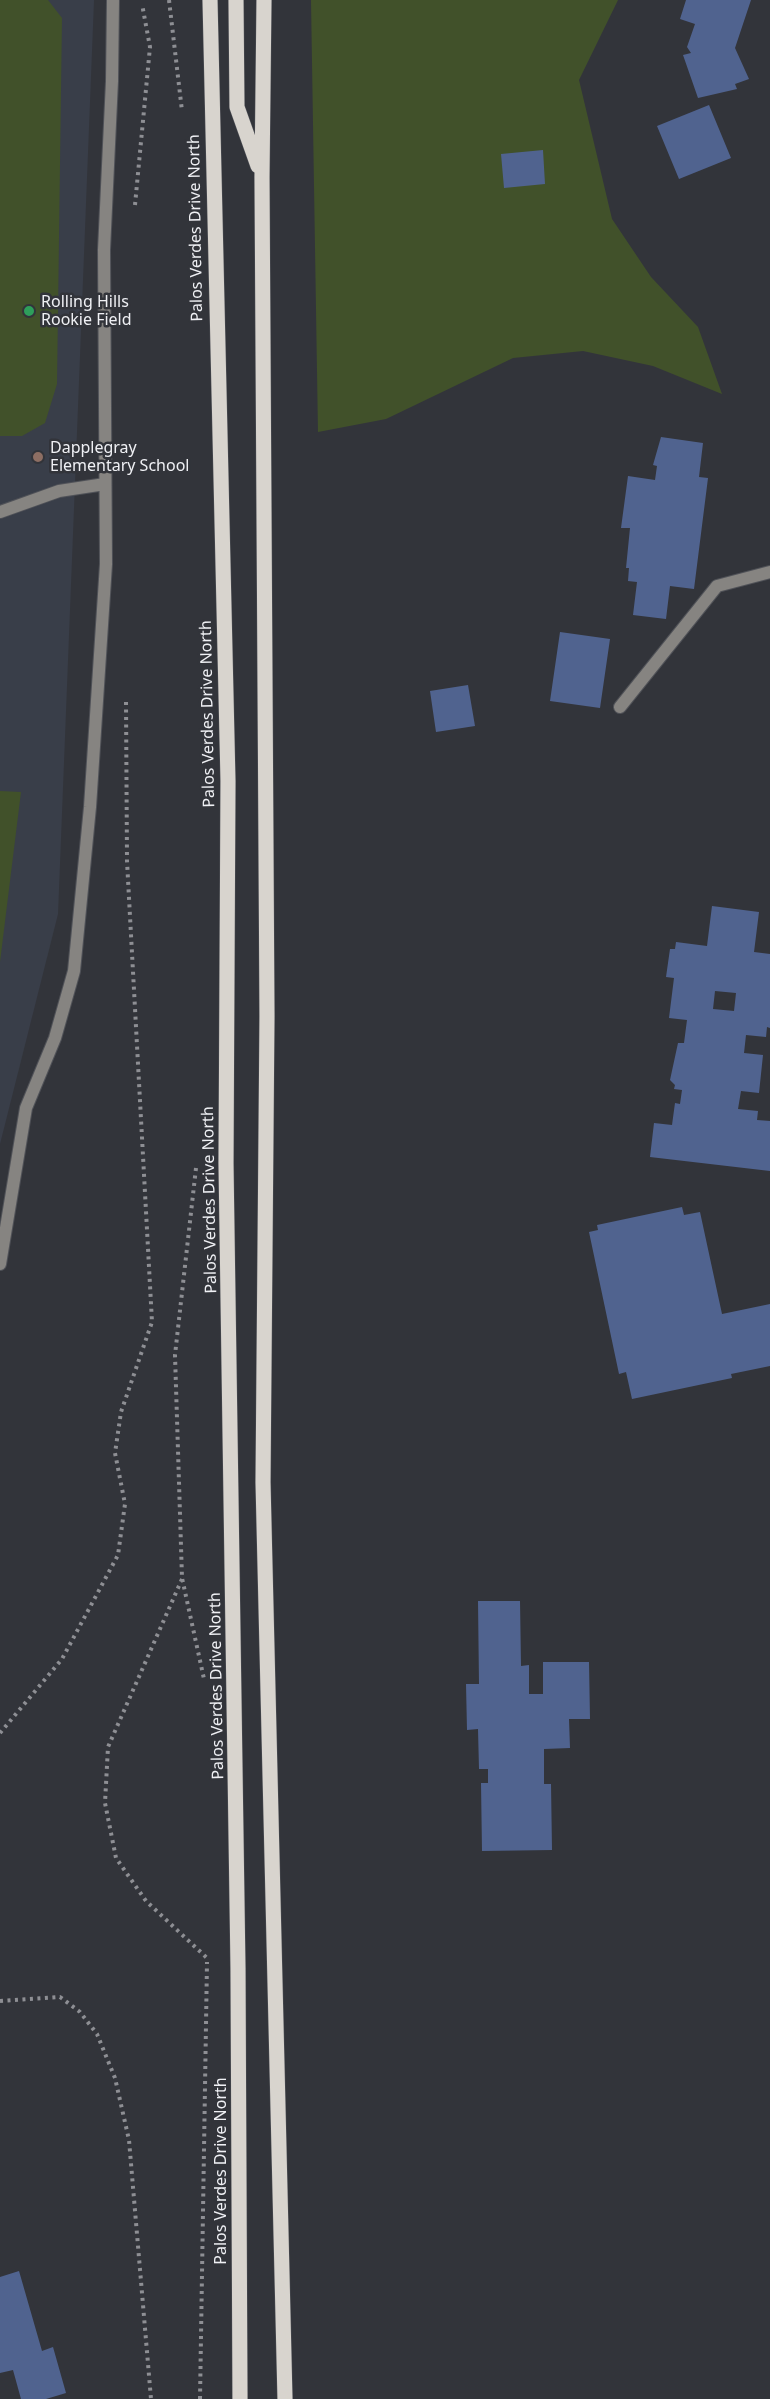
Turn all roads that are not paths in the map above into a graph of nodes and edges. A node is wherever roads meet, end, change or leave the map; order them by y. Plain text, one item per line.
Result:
1 (112, 0) edge
2 (210, 0) edge
3 (236, 0) edge
4 (264, 0) edge
5 (262, 177) junction
6 (105, 483) junction
7 (0, 512) edge
8 (770, 572) edge
9 (620, 707) dead end
10 (0, 1264) edge
11 (240, 2399) edge
12 (285, 2399) edge

1 - 6 lane
2 - 11 main road, Palos Verdes Drive North
3 - 5 main road
4 - 5 main road
5 - 12 main road
6 - 7 lane
6 - 10 lane
8 - 9 lane

